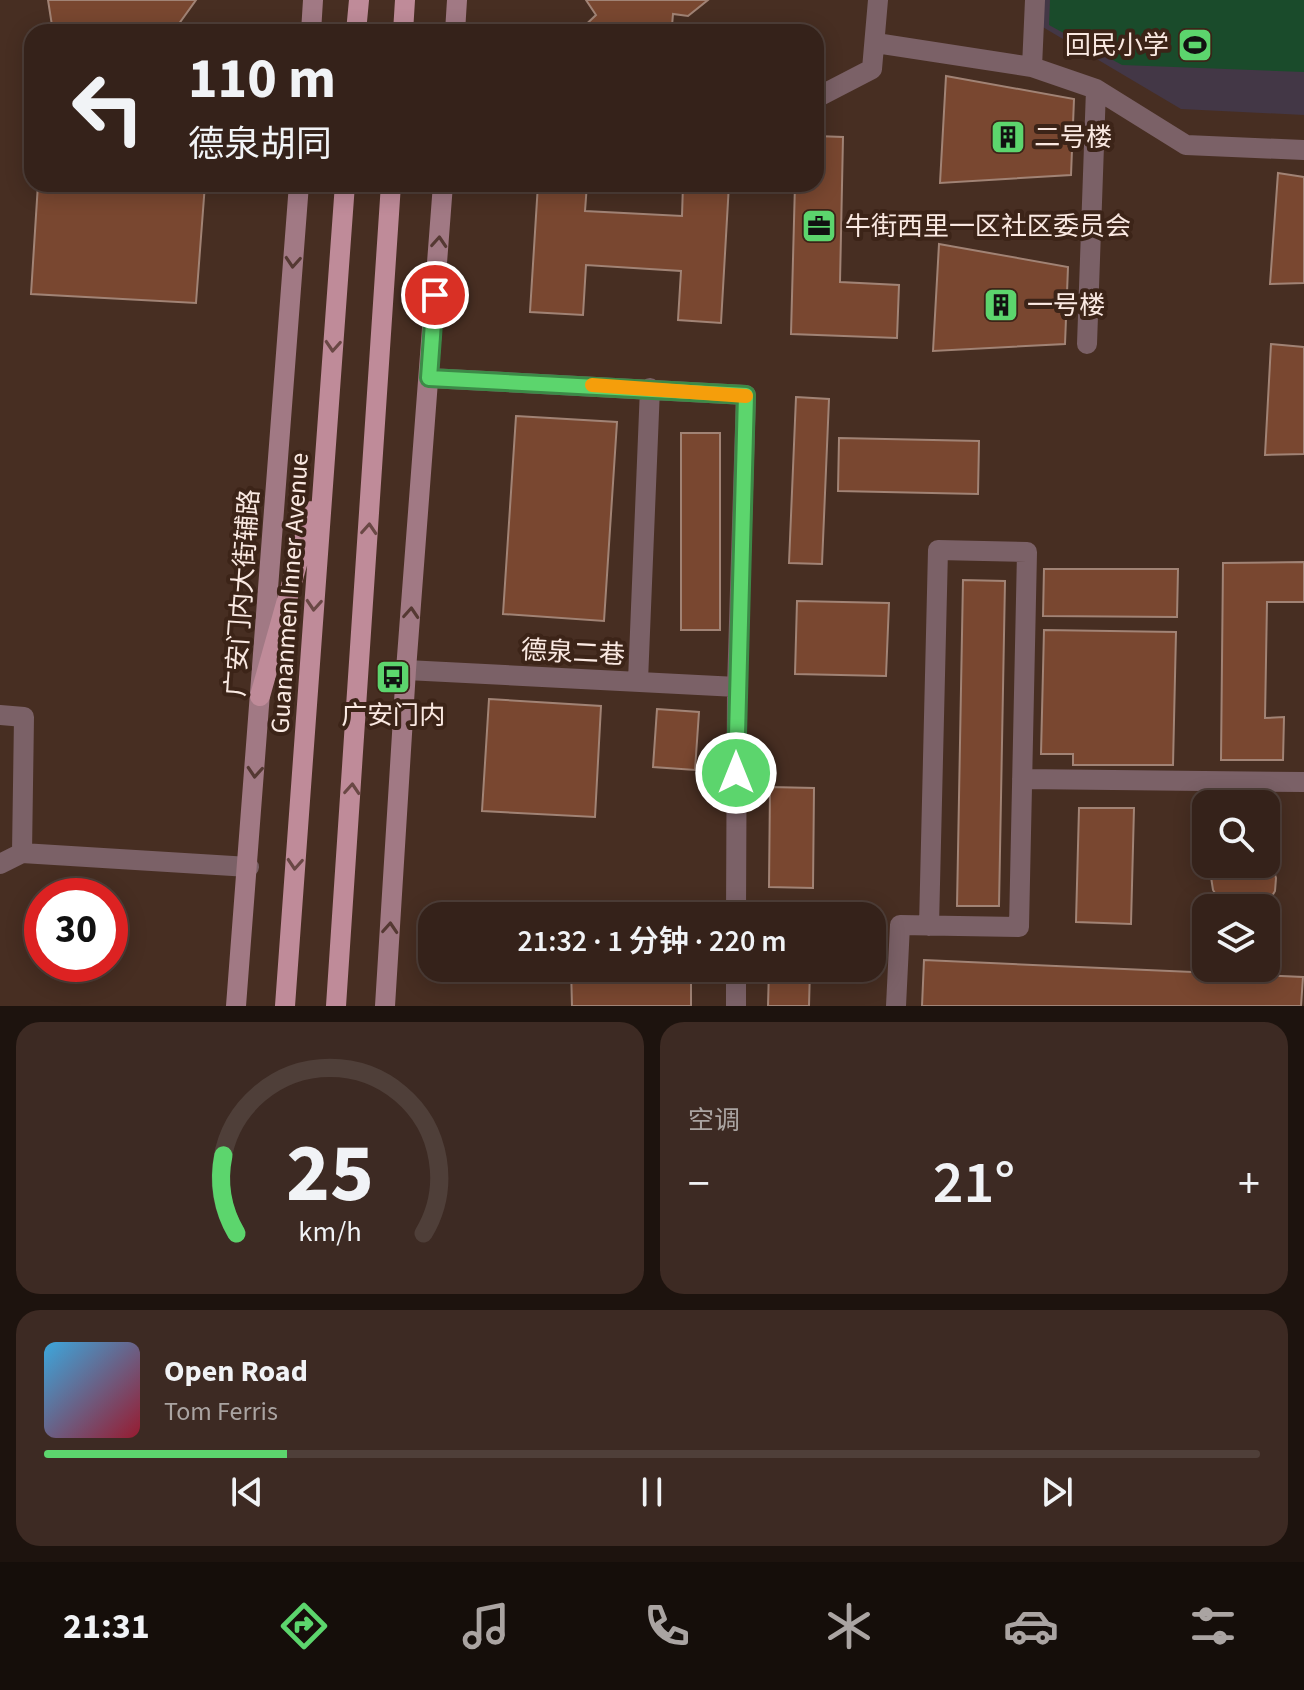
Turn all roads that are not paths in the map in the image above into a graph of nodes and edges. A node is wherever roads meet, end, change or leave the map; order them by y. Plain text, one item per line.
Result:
1 (313, 0) edge
2 (359, 0) edge
3 (405, 0) edge
4 (457, 0) edge
5 (878, 0) edge
6 (1035, 0) edge
7 (312, 24) edge
8 (357, 24) edge
9 (404, 24) edge
10 (456, 24) edge
11 (876, 43) junction
12 (1032, 67) junction
13 (1096, 89) junction
14 (824, 94) edge
15 (1304, 150) edge
16 (298, 192) edge
17 (344, 192) edge
18 (390, 192) edge
19 (400, 192) edge
20 (442, 192) edge
21 (388, 223) junction
22 (1087, 344) dead end
23 (429, 378) junction
24 (650, 388) junction
25 (323, 468) junction
26 (406, 670) junction
27 (638, 681) junction
28 (737, 687) junction
29 (260, 696) junction
30 (0, 715) edge
31 (1022, 779) junction
32 (1304, 782) edge
33 (22, 853) junction
34 (0, 864) edge
35 (249, 867) junction
36 (736, 902) edge
37 (929, 926) junction
38 (736, 982) edge
39 (236, 1006) edge
40 (285, 1006) edge
41 (336, 1006) edge
42 (385, 1006) edge
43 (736, 1006) edge
44 (896, 1006) edge

1 - 7 street
2 - 8 main road
3 - 9 main road
4 - 10 street
5 - 11 street
6 - 12 street
11 - 12 street
11 - 14 street
12 - 13 street
13 - 15 street
13 - 22 street
16 -> 29 street, 广安门内大街辅路
17 -> 25 main road, Guananmen Inner Avenue
18 - 21 main road
19 - 21 main road
23 -> 20 street
41 -> 21 main road
23 - 24 street
26 -> 23 street
24 - 27 street
24 - 28 street
25 - 29 main road
25 -> 40 main road, Guananmen Inner Avenue
26 - 27 street, 德泉二巷
42 -> 26 street
27 - 28 street, 德泉二巷
28 - 36 street
29 -> 35 street, 广安门内大街辅路
30 - 33 street
31 - 32 street
31 - 37 street
31 - 37 street
33 - 34 street
33 - 35 street
35 - 39 street, 广安门内大街辅路
37 - 44 street
38 - 43 street

